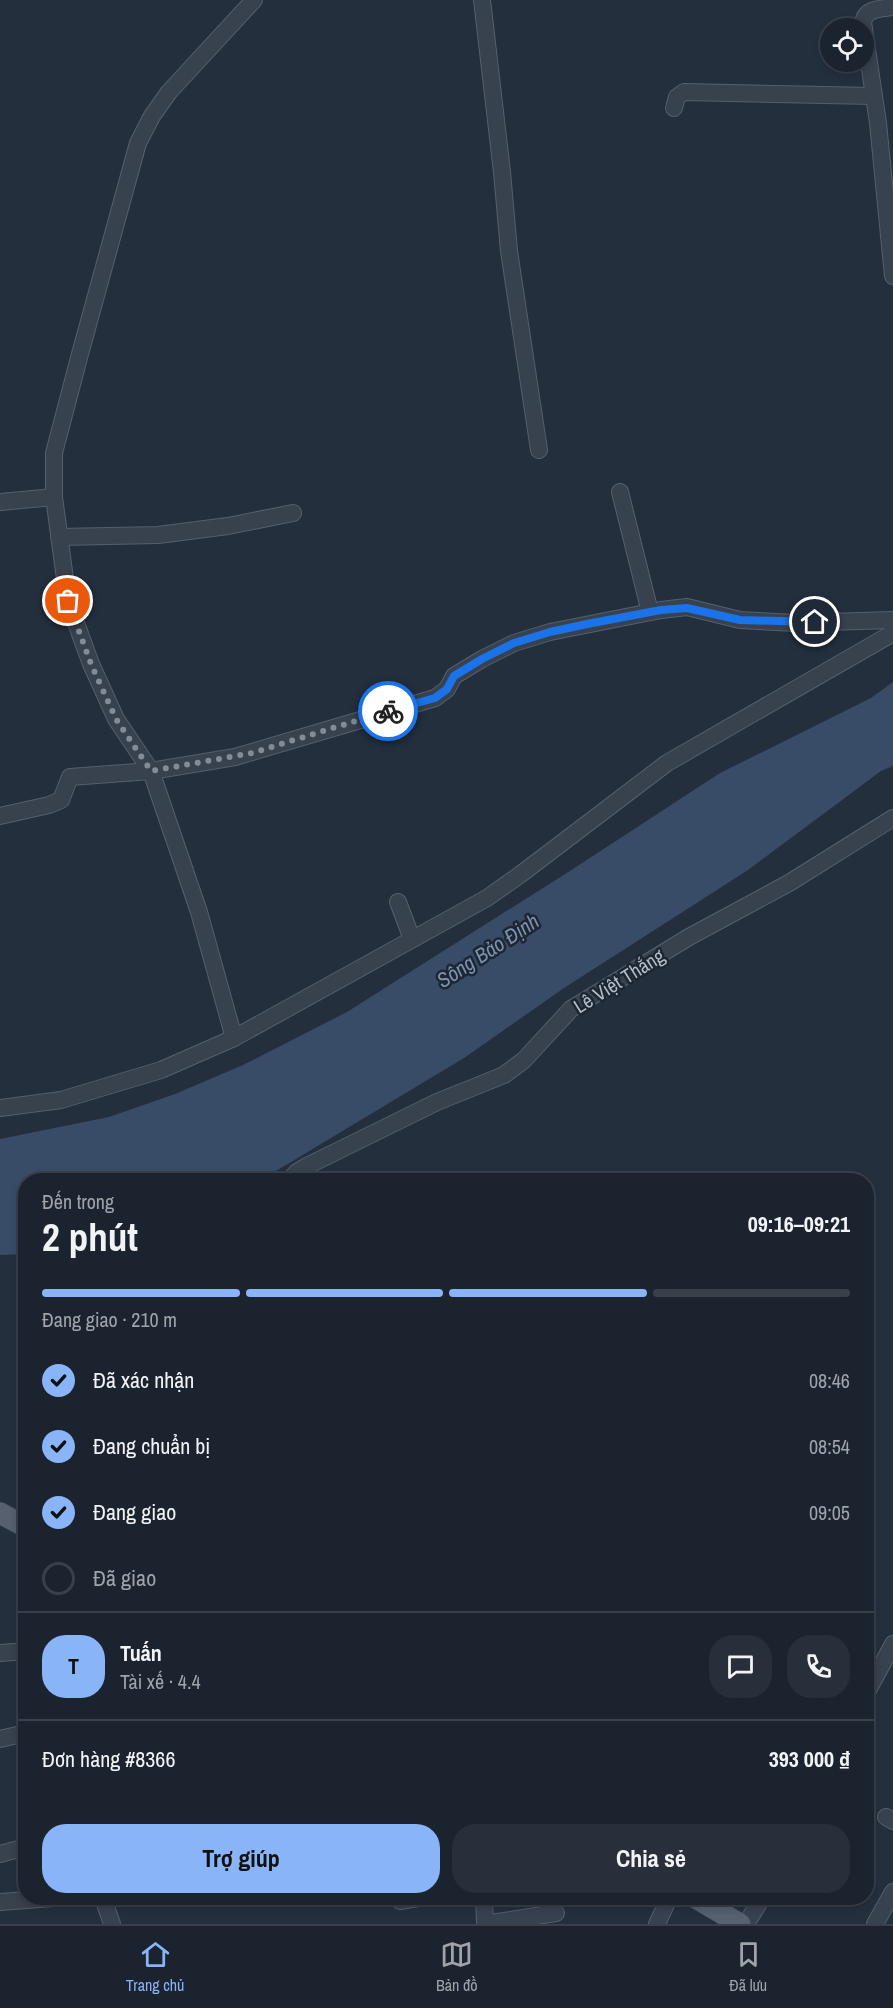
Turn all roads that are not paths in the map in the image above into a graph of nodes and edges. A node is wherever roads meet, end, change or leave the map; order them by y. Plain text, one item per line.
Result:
1 (254, 0) edge
2 (482, 0) edge
3 (893, 7) edge
4 (874, 96) junction
5 (674, 108) dead end
6 (893, 276) edge
7 (539, 450) dead end
8 (620, 492) dead end
9 (54, 497) junction
10 (0, 502) edge
11 (293, 513) dead end
12 (59, 537) junction
13 (650, 612) junction
14 (893, 620) edge
15 (893, 633) edge
16 (151, 771) junction
17 (0, 816) edge
18 (893, 818) edge
19 (398, 902) dead end
20 (412, 939) junction
21 (234, 1038) junction
22 (0, 1108) edge
23 (296, 1173) edge
24 (0, 1513) edge
25 (18, 1523) edge
26 (893, 1644) edge
27 (18, 1652) edge
28 (0, 1653) edge
29 (874, 1679) edge
30 (18, 1735) edge
31 (0, 1739) edge
32 (18, 1849) edge
33 (0, 1854) edge
34 (893, 1892) edge
35 (18, 1901) edge
36 (0, 1902) edge
37 (105, 1905) edge
38 (484, 1905) edge
39 (666, 1905) edge
40 (708, 1905) edge
41 (758, 1905) edge
42 (556, 1913) dead end
43 (112, 1924) edge
44 (485, 1924) edge
45 (657, 1924) edge
46 (740, 1924) edge
47 (747, 1924) edge
48 (875, 1924) edge

1 - 9 street
2 - 7 street
3 - 4 street
4 - 5 street
4 - 6 street
8 - 13 street
9 - 10 street
9 - 12 street
11 - 12 street
12 - 16 street
13 - 14 street
13 - 16 street
15 - 20 street
16 - 17 street
16 - 21 street
18 - 23 street, Lê Việt Thắng
19 - 20 street
20 - 21 street
21 - 22 street
24 - 25 main road
26 - 29 street
27 - 28 street
30 - 31 street
32 - 33 street
34 - 48 street
35 - 36 street
37 - 43 street
38 - 44 street
39 - 45 street
40 - 46 main road
41 - 47 street
42 - 44 street

